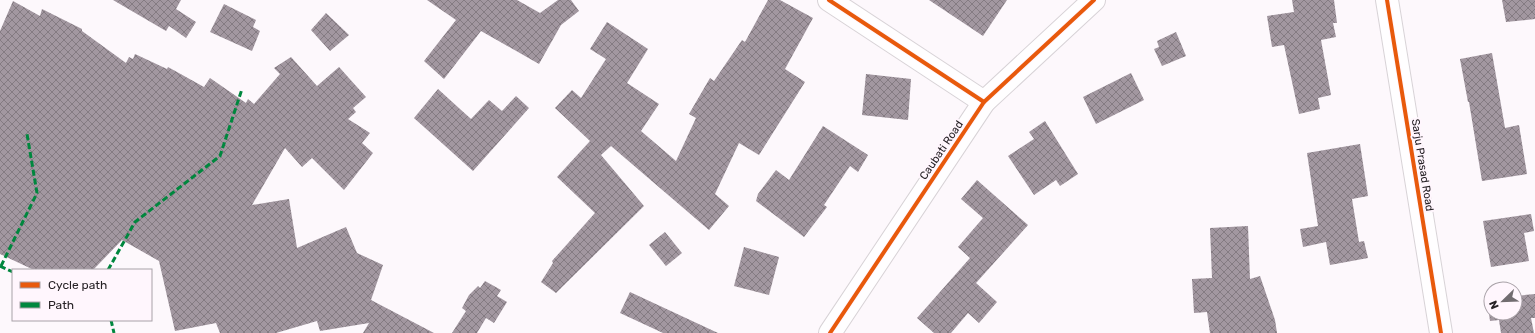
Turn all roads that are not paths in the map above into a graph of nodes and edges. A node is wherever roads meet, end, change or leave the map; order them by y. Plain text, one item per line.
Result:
1 (829, 0) edge
2 (1094, 0) edge
3 (1387, 0) edge
4 (984, 102) junction
5 (830, 333) edge
6 (1441, 333) edge

1 - 4 street
2 - 4 street, Caubati Road
3 - 6 street, Sarju Prasad Road
4 - 5 street, Caubati Road

